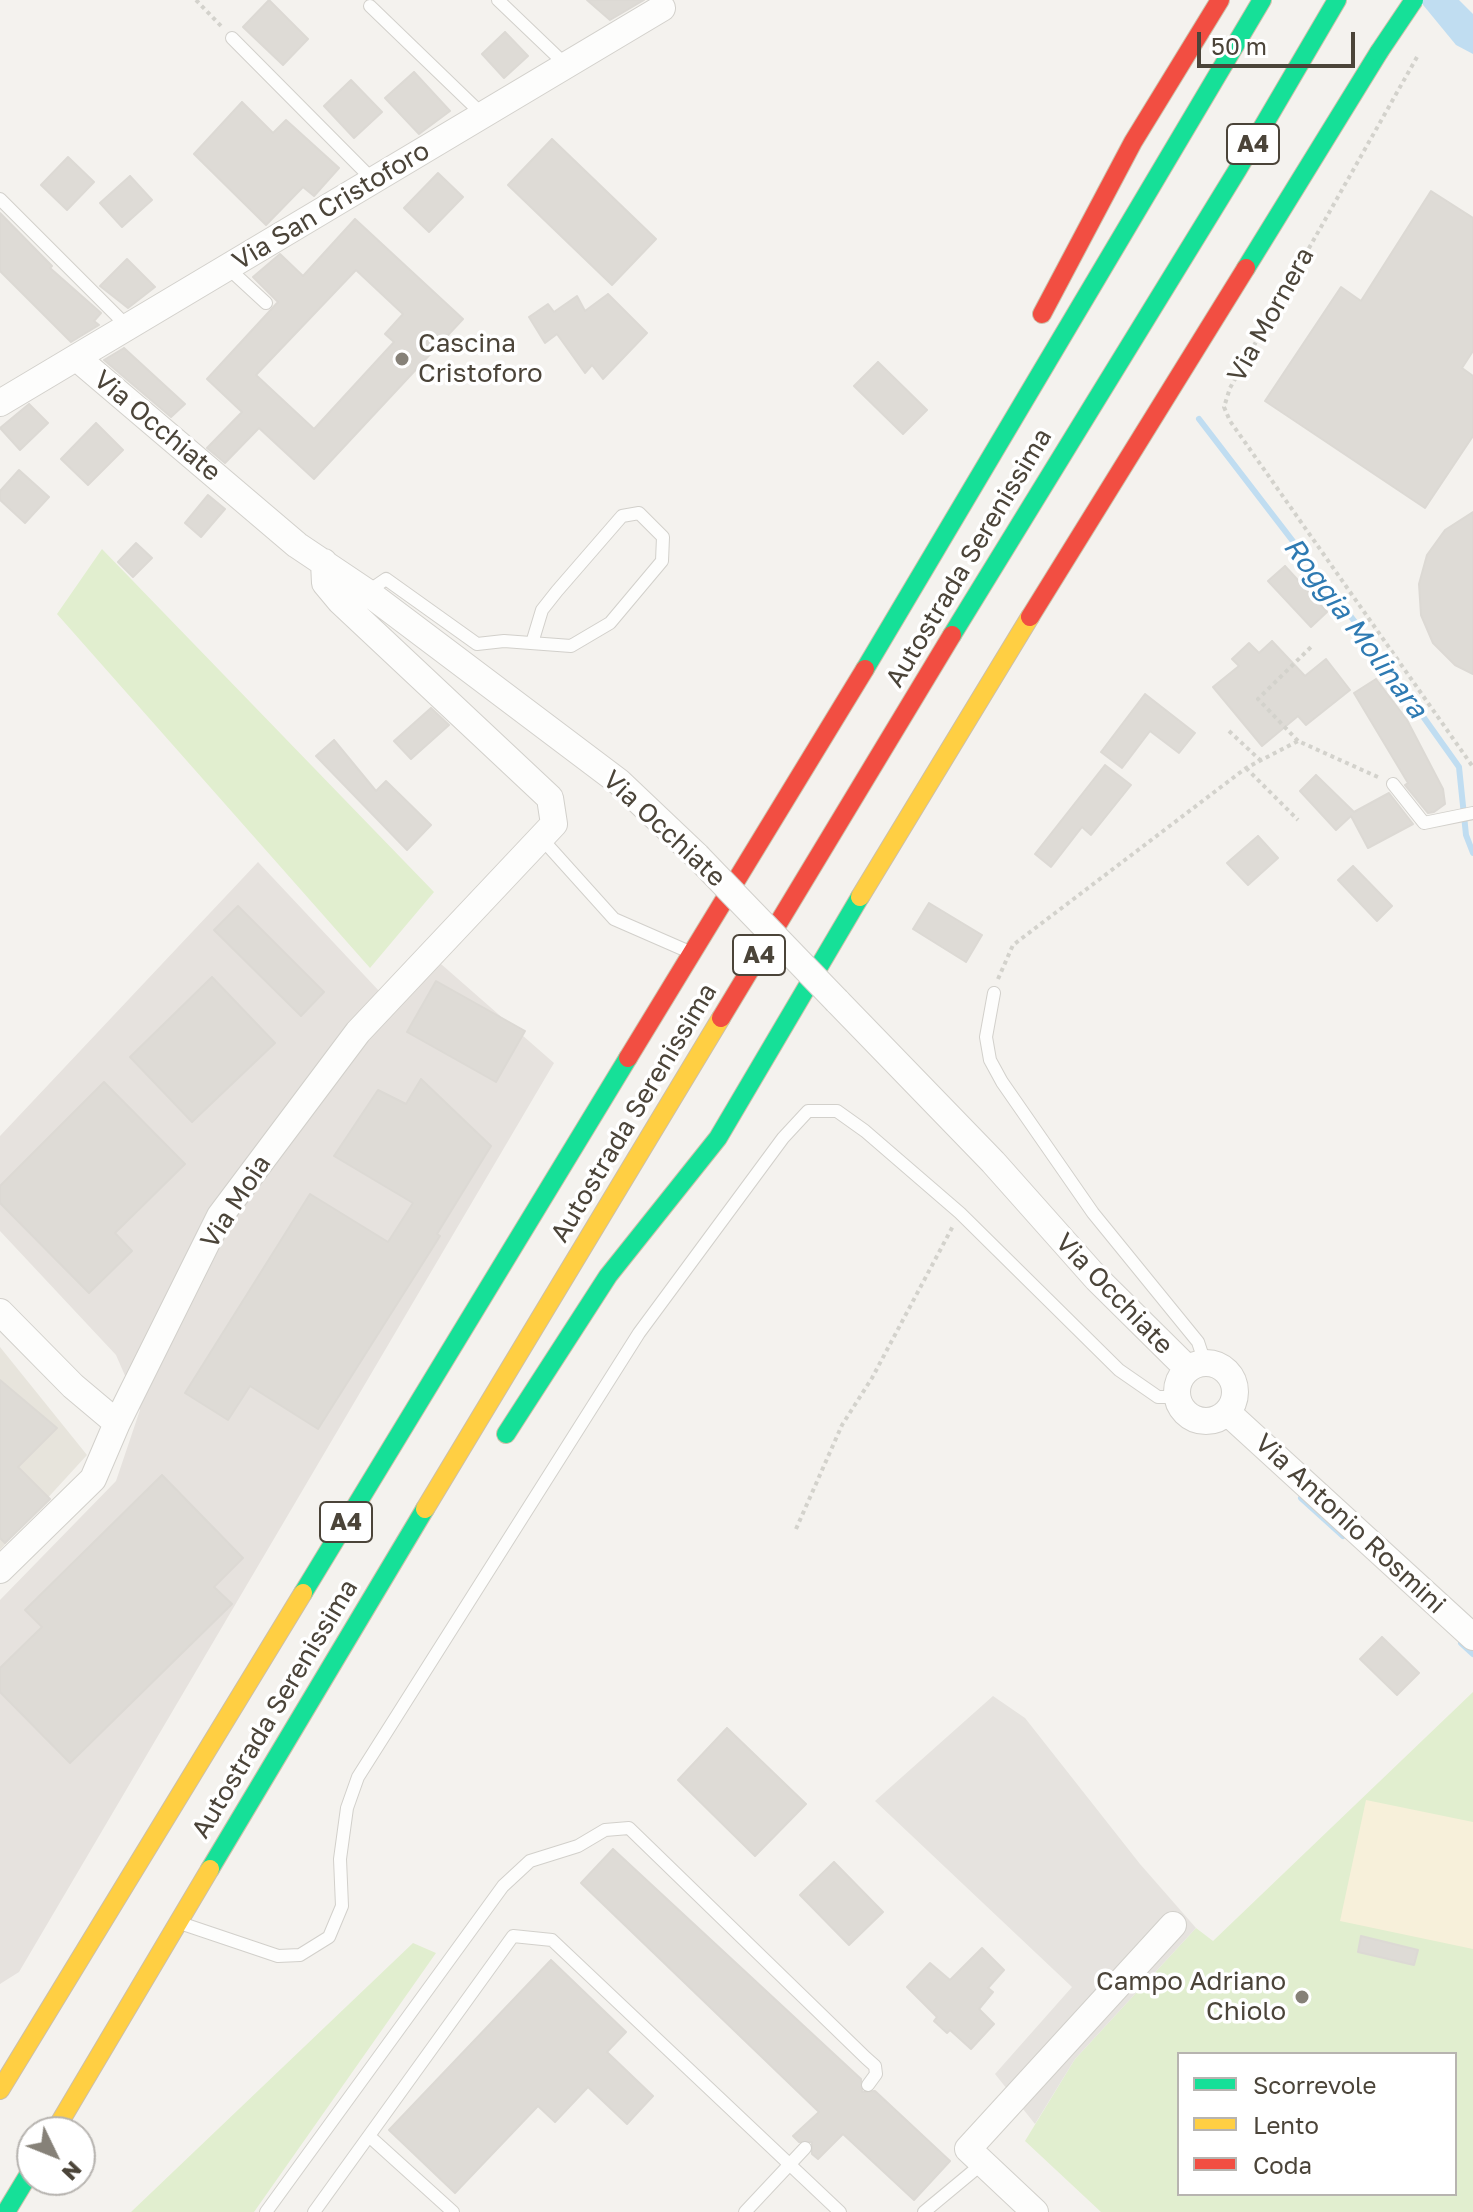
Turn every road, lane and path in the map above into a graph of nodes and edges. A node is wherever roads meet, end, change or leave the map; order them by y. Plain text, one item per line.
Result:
1 (196, 0) edge
2 (498, 0) edge
3 (1220, 0) edge
4 (1262, 0) edge
5 (1414, 0) edge
6 (1335, 4) edge
7 (370, 6) dead end
8 (662, 8) dead end
9 (232, 38) joint
10 (1327, 45) dead end
11 (1420, 51) dead end
12 (566, 65) junction
13 (483, 115) junction
14 (1238, 169) junction
15 (373, 180) junction
16 (0, 199) edge
17 (228, 268) junction
18 (266, 303) dead end
19 (128, 327) junction
20 (1034, 328) dead end
21 (77, 358) junction
22 (0, 403) edge
23 (324, 562) junction
24 (367, 592) junction
25 (532, 643) junction
26 (1311, 647) dead end
27 (1229, 731) dead end
28 (1298, 741) junction
29 (1260, 760) junction
30 (1473, 767) edge
31 (1246, 768) junction
32 (1393, 784) joint
33 (1471, 814) edge
34 (1298, 820) dead end
35 (745, 829) dead end
36 (542, 839) junction
37 (692, 953) junction
38 (994, 993) joint
39 (960, 1213) junction
40 (0, 1312) edge
41 (1196, 1366) junction
42 (1178, 1397) junction
43 (1227, 1412) junction
44 (117, 1423) junction
45 (496, 1450) dead end
46 (796, 1529) dead end
47 (0, 1570) edge
48 (409, 1571) dead end
49 (350, 1634) junction
50 (1473, 1637) edge
51 (179, 1922) junction
52 (1173, 1925) dead end
53 (868, 2085) dead end
54 (0, 2090) edge
55 (64, 2116) edge
56 (369, 2136) junction
57 (805, 2148) dead end
58 (983, 2163) junction
59 (790, 2164) junction
60 (266, 2212) edge
61 (314, 2212) edge
62 (453, 2212) edge
63 (745, 2212) edge
64 (840, 2212) edge
65 (924, 2212) edge
66 (1035, 2212) edge

1 - 9 path
2 - 12 lane
3 - 20 highway
4 - 37 highway, Autostrada Serenissima / A4
5 - 45 highway, bridge
6 - 14 highway, Autostrada Serenissima / A4
7 - 13 lane
8 - 12 street, Via San Cristoforo
9 - 15 lane
10 - 14 lane
11 - 30 path, Via Mornera
12 - 13 street, Via San Cristoforo
13 - 15 street, Via San Cristoforo
14 - 49 highway, Autostrada Serenissima / A4
15 - 17 street, Via San Cristoforo
16 - 19 lane
17 - 18 lane
17 - 19 street, Via San Cristoforo
19 - 21 street, Via San Cristoforo
21 - 22 street, Via San Cristoforo
21 - 23 street, Via Occhiate
23 - 24 street, Via Occhiate
23 - 36 street
24 - 25 lane
24 - 41 street, Via Occhiate, bridge
25 - 25 lane
26 - 28 path
27 - 29 path
28 - 29 path
28 - 32 path
29 - 31 path
31 - 34 path
31 - 38 path
32 - 33 lane
35 - 37 highway
36 - 37 lane
36 - 44 street, Via Moia
37 - 54 highway, Autostrada Serenissima / A4
38 - 41 lane, Via Occhiate
39 - 42 lane
39 - 46 path
39 - 51 lane
40 - 44 street
41 - 42 street
41 - 43 street
42 - 43 street
43 - 50 street, Via Antonio Rosmini
44 - 47 street, Via Moia
48 - 49 highway
49 - 51 highway, Autostrada Serenissima / A4
51 - 55 highway, Autostrada Serenissima / A4
52 - 58 street
53 - 60 lane
56 - 59 lane
56 - 61 lane
56 - 62 lane
57 - 59 lane
58 - 65 lane
58 - 66 street
59 - 63 lane
59 - 64 lane

